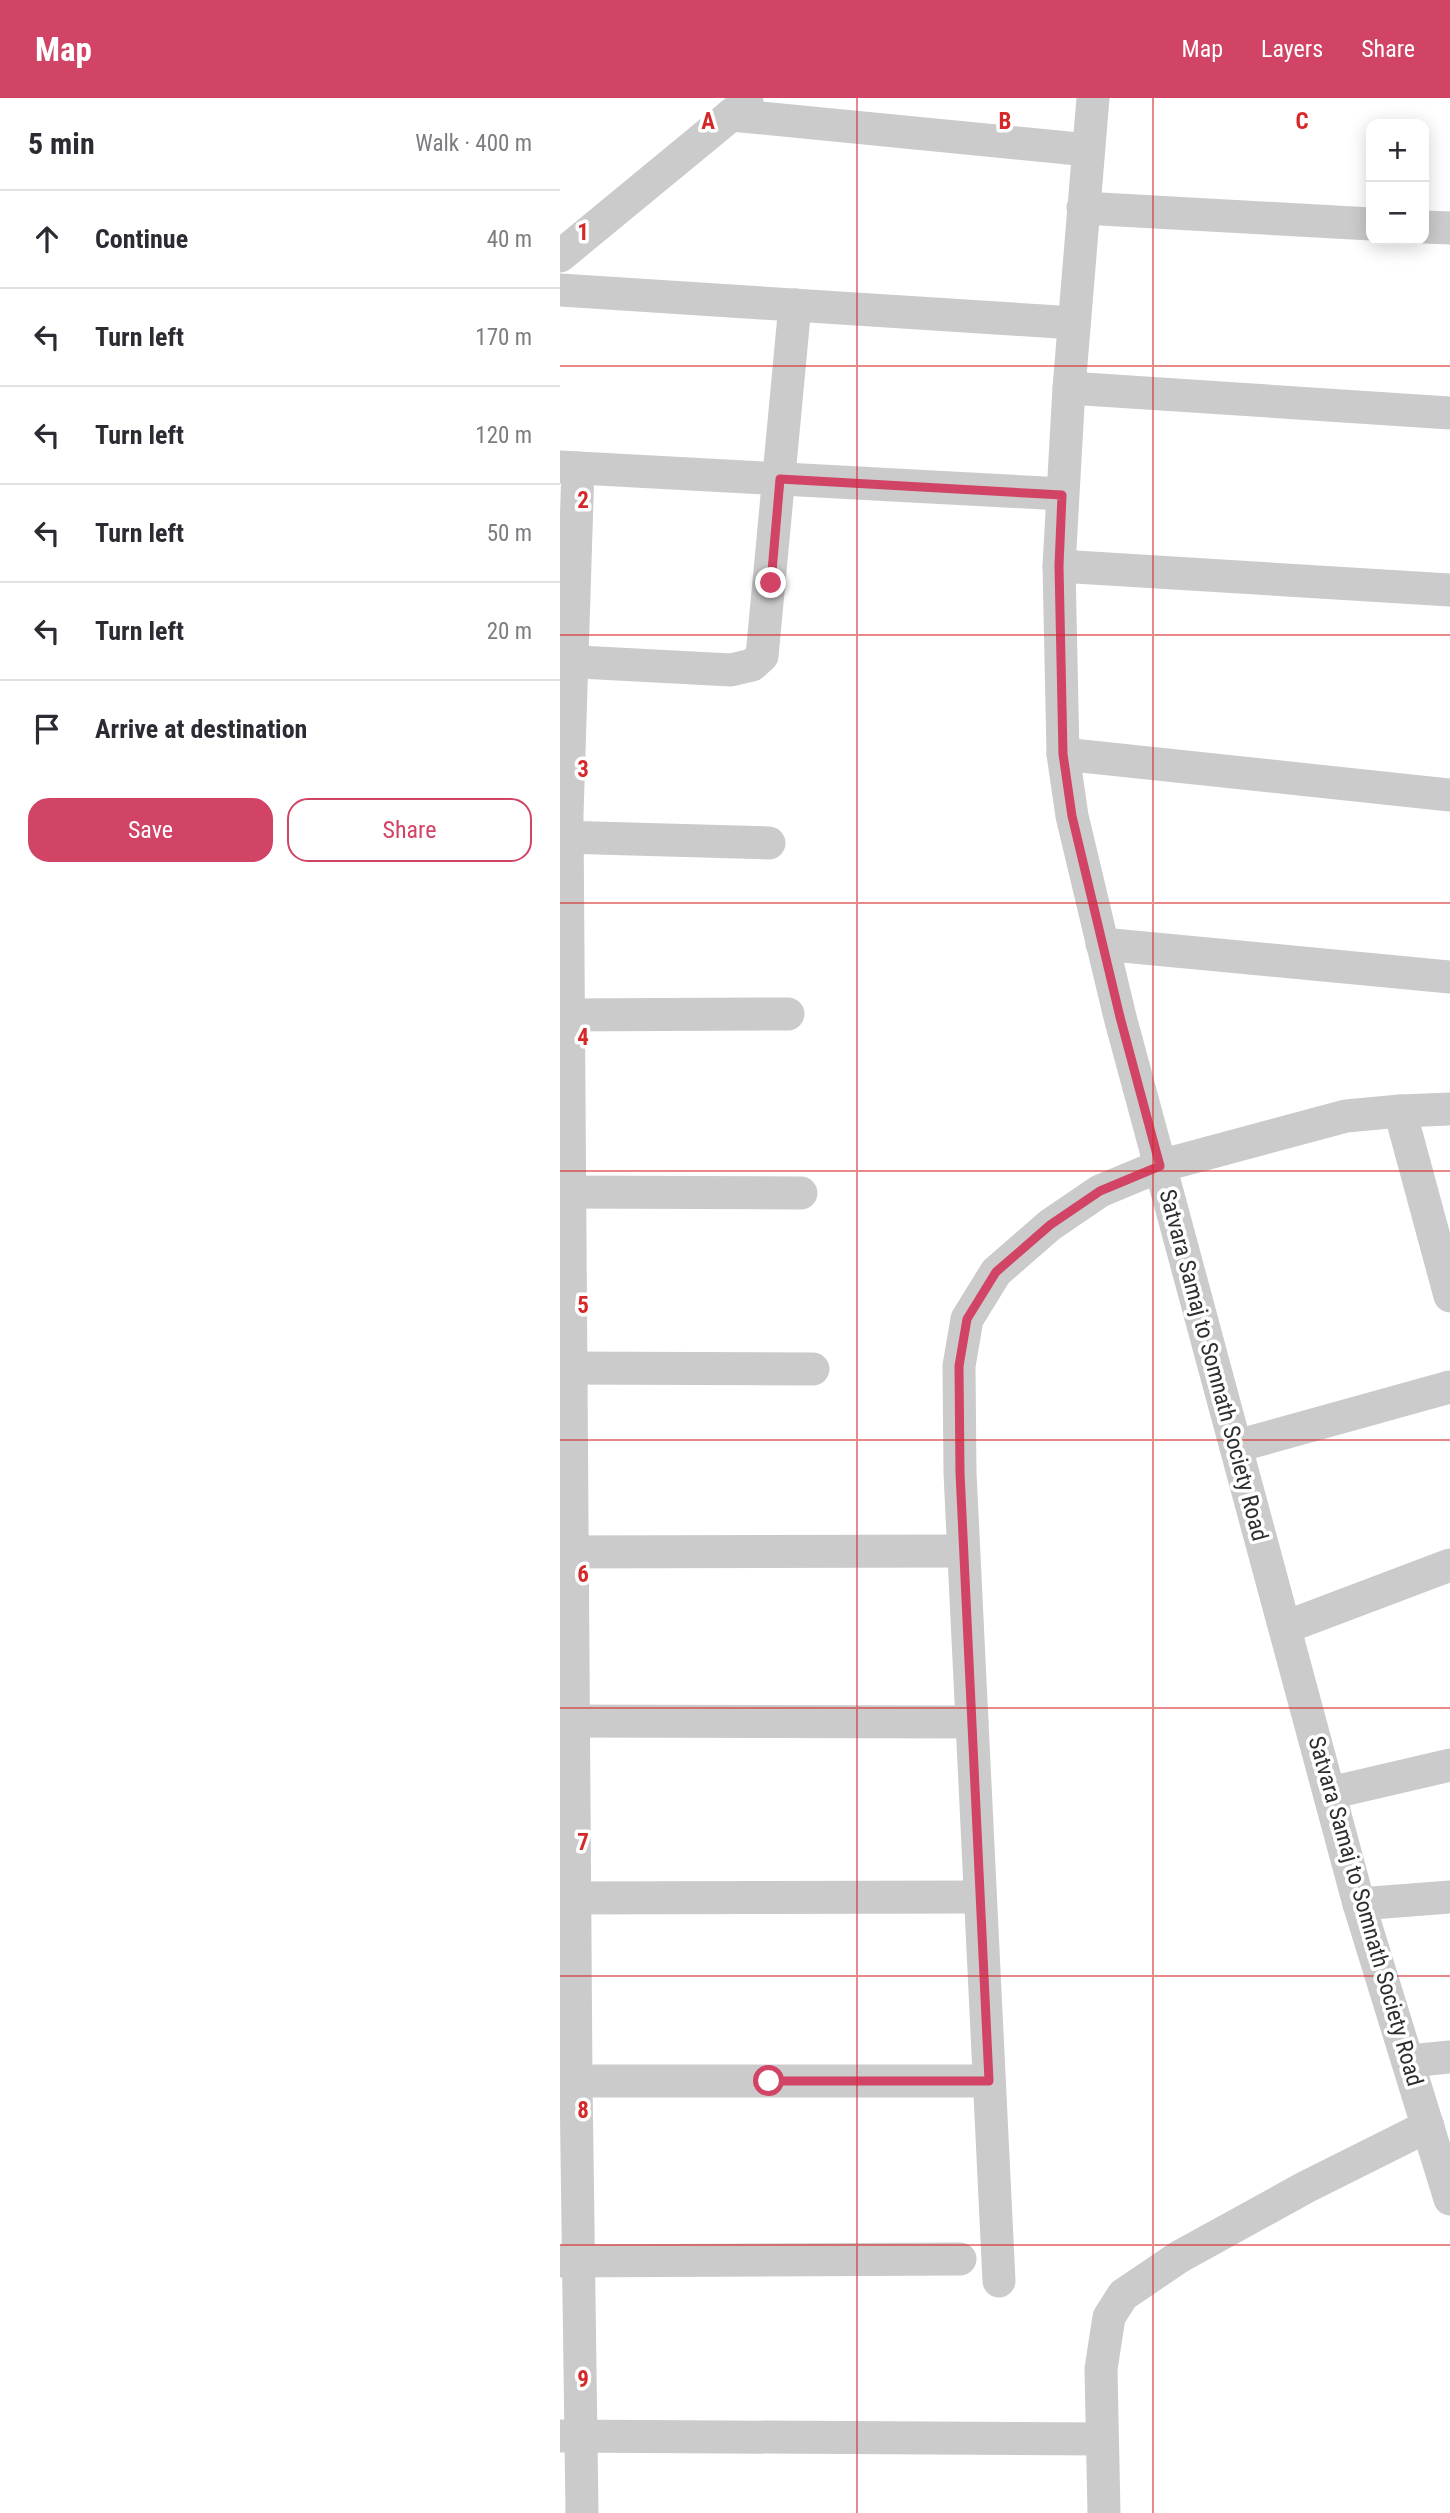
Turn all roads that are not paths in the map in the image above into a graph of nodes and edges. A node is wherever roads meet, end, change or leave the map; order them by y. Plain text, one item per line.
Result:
1 (1093, 98) edge
2 (741, 106) edge
3 (1088, 150) junction
4 (1083, 208) junction
5 (1366, 224) edge
6 (1429, 227) edge
7 (1450, 228) edge
8 (560, 256) edge
9 (560, 290) edge
10 (795, 305) junction
11 (1074, 323) junction
12 (1069, 388) junction
13 (1450, 413) edge
14 (569, 467) edge
15 (780, 479) junction
16 (1062, 495) junction
17 (1059, 566) junction
18 (1450, 590) edge
19 (566, 661) edge
20 (1063, 754) junction
21 (1450, 795) edge
22 (564, 837) edge
23 (769, 843) dead end
24 (1102, 943) junction
25 (1450, 977) edge
26 (788, 1014) dead end
27 (564, 1015) edge
28 (1450, 1110) edge
29 (1400, 1111) junction
30 (1160, 1166) junction
31 (565, 1192) edge
32 (801, 1193) dead end
33 (1450, 1296) edge
34 (566, 1368) edge
35 (813, 1369) dead end
36 (1450, 1387) edge
37 (1237, 1446) junction
38 (963, 1550) junction
39 (566, 1552) edge
40 (1450, 1565) edge
41 (1286, 1627) junction
42 (567, 1721) edge
43 (972, 1721) junction
44 (1450, 1765) edge
45 (1330, 1793) junction
46 (980, 1897) junction
47 (1450, 1897) edge
48 (567, 1898) edge
49 (1359, 1904) junction
50 (1450, 2057) edge
51 (1409, 2061) junction
52 (568, 2081) edge
53 (989, 2081) junction
54 (1428, 2126) junction
55 (1450, 2199) edge
56 (960, 2259) dead end
57 (569, 2262) edge
58 (999, 2281) dead end
59 (570, 2436) edge
60 (1102, 2439) junction
61 (582, 2513) edge
62 (1104, 2513) edge

1 - 3 street, Satvara Samaj to Somnath Society Road
2 - 3 street
2 - 8 street
3 - 4 street, Satvara Samaj to Somnath Society Road
4 - 5 street
4 - 11 street, Satvara Samaj to Somnath Society Road
6 - 7 street
9 - 10 street
10 - 11 street
10 - 15 street
11 - 12 street, Satvara Samaj to Somnath Society Road
12 - 13 street
12 - 16 street, Satvara Samaj to Somnath Society Road
14 - 15 street
14 - 19 street
15 - 16 street
15 - 19 street
16 - 17 street, Satvara Samaj to Somnath Society Road
17 - 18 street
17 - 20 street, Satvara Samaj to Somnath Society Road
19 - 22 street
20 - 21 street
20 - 24 street, Satvara Samaj to Somnath Society Road
22 - 23 street
22 - 27 street
24 - 25 street
24 - 30 street, Satvara Samaj to Somnath Society Road
26 - 27 street
27 - 31 street
28 - 29 street
29 - 30 street
29 - 33 street
30 - 37 street, Satvara Samaj to Somnath Society Road
30 - 38 street
31 - 32 street
31 - 34 street
34 - 35 street
34 - 39 street
36 - 37 street
37 - 41 street, Satvara Samaj to Somnath Society Road
38 - 39 street
38 - 43 street
39 - 42 street
40 - 41 street
41 - 45 street, Satvara Samaj to Somnath Society Road
42 - 43 street
42 - 48 street
43 - 46 street
44 - 45 street
45 - 49 street, Satvara Samaj to Somnath Society Road
46 - 48 street
46 - 53 street
47 - 49 street
48 - 52 street
49 - 51 street, Satvara Samaj to Somnath Society Road
50 - 51 street
51 - 54 street, Satvara Samaj to Somnath Society Road
52 - 53 street
52 - 57 street
53 - 58 street
54 - 55 street, Satvara Samaj to Somnath Society Road
54 - 60 street
56 - 57 street
57 - 59 street
59 - 60 street
59 - 61 street
60 - 62 street

